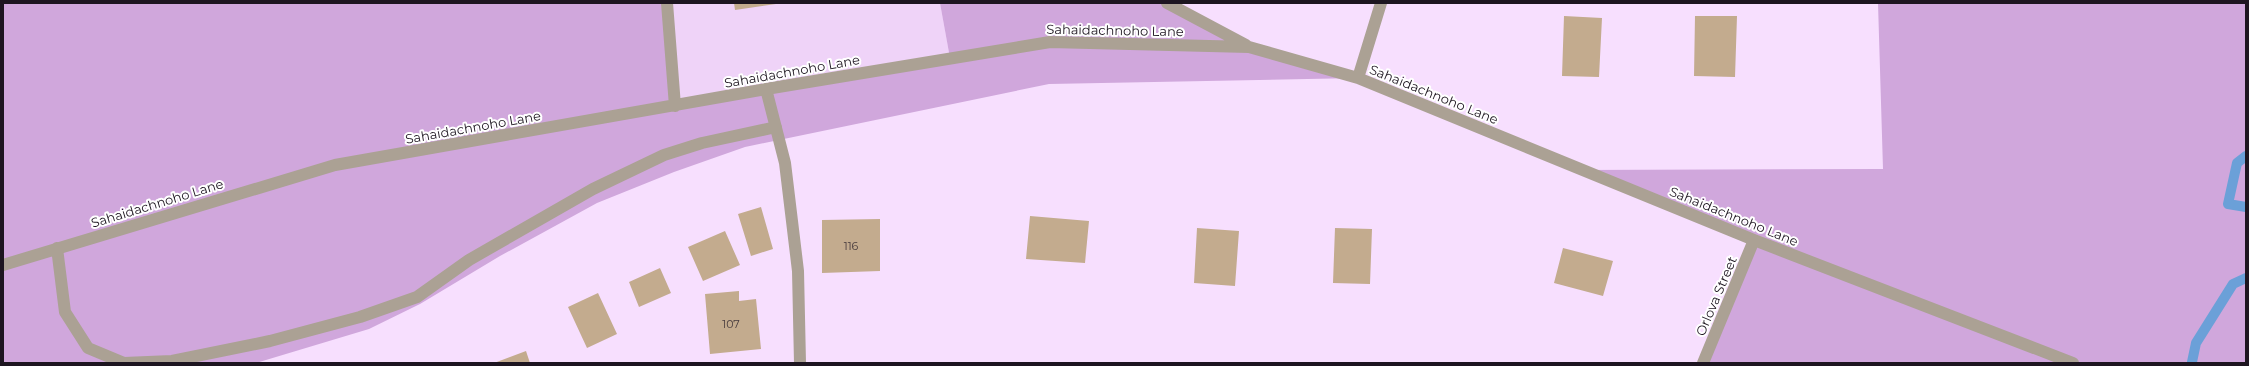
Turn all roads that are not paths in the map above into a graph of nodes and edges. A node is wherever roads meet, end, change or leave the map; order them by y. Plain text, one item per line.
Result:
1 (667, 3) edge
2 (1167, 3) edge
3 (1381, 3) edge
4 (1249, 47) junction
5 (1358, 78) junction
6 (766, 89) junction
7 (675, 106) junction
8 (776, 127) junction
9 (1754, 240) junction
10 (57, 248) junction
11 (3, 265) edge
12 (800, 363) edge
13 (1703, 363) edge
14 (2074, 363) edge

1 - 7 street
2 - 4 street
3 - 5 street
4 - 5 street, Sahaidachnoho Lane
4 - 6 street, Sahaidachnoho Lane
5 - 9 street, Sahaidachnoho Lane
6 - 7 street, Sahaidachnoho Lane
6 - 8 street
7 - 10 street, Sahaidachnoho Lane
8 - 10 street
8 - 12 street
9 - 13 street, Orlova Street
9 - 14 street, Sahaidachnoho Lane
10 - 11 street, Sahaidachnoho Lane

